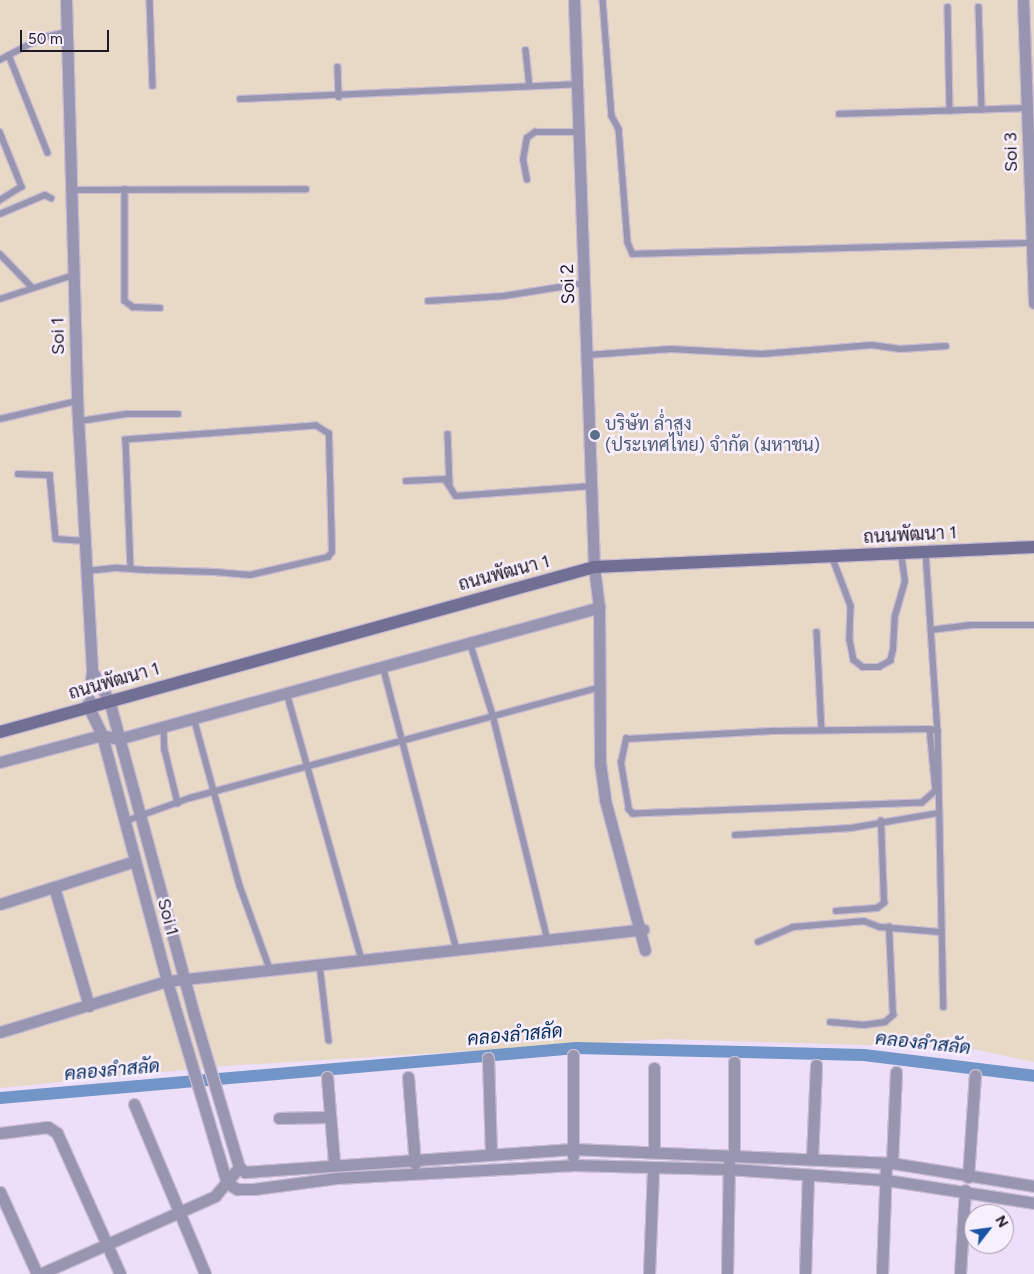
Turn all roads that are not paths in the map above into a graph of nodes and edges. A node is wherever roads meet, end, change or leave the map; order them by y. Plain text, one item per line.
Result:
1 (66, 0) edge
2 (150, 0) edge
3 (574, 0) edge
4 (603, 0) edge
5 (1022, 0) edge
6 (948, 7) dead end
7 (979, 7) dead end
8 (66, 32) junction
9 (526, 50) dead end
10 (9, 55) junction
11 (0, 60) edge
12 (338, 67) dead end
13 (577, 84) junction
14 (153, 86) dead end
15 (530, 86) junction
16 (339, 97) junction
17 (240, 99) dead end
18 (1027, 108) junction
19 (982, 110) junction
20 (950, 111) junction
21 (839, 114) dead end
22 (0, 132) edge
23 (579, 132) junction
24 (48, 153) dead end
25 (527, 180) dead end
26 (125, 189) junction
27 (306, 189) dead end
28 (71, 190) junction
29 (51, 198) dead end
30 (0, 201) edge
31 (0, 214) edge
32 (1031, 242) junction
33 (0, 254) edge
34 (74, 274) junction
35 (1033, 278) edge
36 (585, 283) junction
37 (32, 287) junction
38 (0, 299) edge
39 (428, 301) dead end
40 (1034, 303) edge
41 (160, 308) dead end
42 (946, 346) dead end
43 (588, 355) junction
44 (77, 401) junction
45 (178, 414) dead end
46 (0, 419) edge
47 (80, 421) junction
48 (448, 434) dead end
49 (18, 474) dead end
50 (406, 481) dead end
51 (450, 485) junction
52 (594, 486) junction
53 (85, 541) junction
54 (1034, 547) edge
55 (926, 552) junction
56 (901, 553) junction
57 (832, 556) junction
58 (594, 567) junction
59 (131, 568) junction
60 (86, 571) junction
61 (599, 607) junction
62 (1034, 625) edge
63 (931, 630) junction
64 (817, 632) dead end
65 (470, 642) junction
66 (383, 666) junction
67 (92, 671) junction
68 (597, 688) junction
69 (287, 693) junction
70 (109, 700) junction
71 (88, 706) junction
72 (493, 715) junction
73 (194, 718) junction
74 (164, 726) junction
75 (930, 729) junction
76 (822, 730) junction
77 (938, 731) junction
78 (0, 732) edge
79 (102, 735) junction
80 (118, 739) junction
81 (402, 742) junction
82 (0, 762) edge
83 (309, 766) junction
84 (217, 792) junction
85 (178, 803) junction
86 (939, 813) junction
87 (140, 816) junction
88 (126, 821) junction
89 (881, 821) junction
90 (735, 835) dead end
91 (134, 861) junction
92 (54, 887) junction
93 (0, 904) edge
94 (836, 911) dead end
95 (889, 927) junction
96 (643, 929) junction
97 (940, 932) junction
98 (548, 941) junction
99 (758, 942) dead end
100 (456, 948) junction
101 (645, 950) dead end
102 (362, 959) junction
103 (320, 965) junction
104 (270, 971) junction
105 (186, 979) junction
106 (167, 981) junction
107 (89, 1006) junction
108 (944, 1007) dead end
109 (830, 1022) dead end
110 (0, 1032) edge
111 (329, 1040) dead end
112 (574, 1055) dead end
113 (488, 1058) dead end
114 (734, 1062) dead end
115 (816, 1065) dead end
116 (654, 1068) dead end
117 (896, 1072) dead end
118 (975, 1075) dead end
119 (327, 1077) dead end
120 (408, 1077) dead end
121 (134, 1104) dead end
122 (328, 1117) junction
123 (279, 1118) dead end
124 (0, 1133) edge
125 (573, 1149) junction
126 (654, 1151) junction
127 (491, 1152) junction
128 (733, 1154) junction
129 (414, 1158) junction
130 (812, 1158) junction
131 (334, 1164) junction
132 (892, 1164) junction
133 (574, 1165) junction
134 (239, 1167) junction
135 (653, 1168) junction
136 (732, 1169) junction
137 (416, 1173) junction
138 (811, 1175) junction
139 (968, 1177) junction
140 (890, 1180) junction
141 (227, 1183) junction
142 (1034, 1186) edge
143 (968, 1190) junction
144 (0, 1192) edge
145 (1034, 1203) edge
146 (179, 1214) junction
147 (108, 1246) junction
148 (38, 1274) edge
149 (120, 1274) edge
150 (205, 1274) edge
151 (650, 1274) edge
152 (727, 1274) edge
153 (733, 1274) edge
154 (804, 1274) edge
155 (810, 1274) edge
156 (882, 1274) edge
157 (888, 1274) edge
158 (960, 1274) edge
159 (965, 1274) edge

1 - 8 street, Soi 1
2 - 14 lane
3 - 13 street, Soi 2
4 - 32 lane
5 - 18 street, Soi 3
6 - 20 lane
7 - 19 lane
8 - 10 lane
8 - 28 street, Soi 1
9 - 15 lane
10 - 11 lane
10 - 24 lane
12 - 16 lane
13 - 15 lane
13 - 23 street, Soi 2
15 - 16 lane
16 - 17 lane
18 - 19 lane
18 - 32 street, Soi 3
19 - 20 lane
20 - 21 lane
22 - 30 lane
23 - 25 lane
23 - 36 street, Soi 2
26 - 27 lane
26 - 28 lane
26 - 41 lane
28 - 34 street, Soi 1
29 - 31 lane
32 - 35 street, Soi 3
33 - 37 lane
34 - 37 lane
34 - 44 street, Soi 1
35 - 40 street, Soi 3
36 - 39 lane
36 - 43 street, Soi 2
37 - 38 lane
42 - 43 lane
43 - 52 street, Soi 2
44 - 46 lane
44 - 47 street, Soi 1
45 - 47 lane
47 - 53 street, Soi 1
48 - 51 lane
49 - 53 lane
50 - 51 lane
51 - 52 lane
52 - 58 street, Soi 2
53 - 60 street, Soi 1
54 - 55 main road, ถนนพัฒนา 1
55 - 56 main road, ถนนพัฒนา 1
55 - 63 lane
56 - 57 main road, ถนนพัฒนา 1
56 - 57 lane
57 - 58 main road, ถนนพัฒนา 1
58 - 61 street, Soi 2
58 - 70 main road, ถนนพัฒนา 1
59 - 59 lane
59 - 60 lane
60 - 67 street, Soi 1
61 - 65 street
61 - 68 street, Soi 2
62 - 63 lane
63 - 77 lane
64 - 76 lane
65 - 66 street
65 - 72 lane
66 - 69 street
66 - 81 lane
67 - 70 street, Soi 1
67 - 71 street, Soi 1
68 - 72 lane
68 - 96 street, Soi 2
69 - 73 street
69 - 83 lane
70 - 71 main road, ถนนพัฒนา 1
70 - 80 street, Soi 1
71 - 78 main road, ถนนพัฒนา 1
71 - 79 street, Soi 1
72 - 81 lane
72 - 98 lane
73 - 74 street
73 - 84 lane
74 - 80 street
74 - 85 lane
75 - 76 lane
75 - 76 lane
75 - 77 lane
77 - 86 lane
79 - 80 street
79 - 82 street
79 - 88 street, Soi 1
80 - 87 street, Soi 1
81 - 83 lane
81 - 100 lane
83 - 84 lane
83 - 102 lane
84 - 85 lane
84 - 104 lane
85 - 87 lane
86 - 89 lane
86 - 97 lane
87 - 88 lane
87 - 105 street, Soi 1
88 - 91 street, Soi 1
89 - 90 lane
89 - 94 lane
91 - 92 street
91 - 106 street, Soi 1
92 - 93 street
92 - 107 street
95 - 97 lane
95 - 99 lane
95 - 109 lane
96 - 98 street
96 - 101 street, Soi 2
97 - 108 lane
98 - 100 street
100 - 102 street
102 - 103 street
103 - 104 street
103 - 111 lane
104 - 105 street
105 - 106 street
105 - 134 street, Soi 1
106 - 107 street
106 - 141 street, Soi 1
107 - 110 street
112 - 125 street
113 - 127 street
114 - 128 street
115 - 130 street
116 - 126 street
117 - 132 street
118 - 139 street
119 - 122 street
120 - 129 street
121 - 146 street
122 - 123 street
122 - 131 street
124 - 147 street
125 - 126 street
125 - 127 street
125 - 133 street
126 - 128 street
127 - 129 street
128 - 130 street
128 - 136 street
129 - 131 street
129 - 137 street
130 - 132 street
131 - 134 street
132 - 139 street
132 - 140 street
133 - 135 street
133 - 137 street
134 - 141 street
135 - 136 street
135 - 151 street
136 - 138 street
136 - 152 street
136 - 153 street
137 - 141 street
138 - 140 street
138 - 154 street
138 - 155 street
139 - 142 street
140 - 143 street
140 - 156 street
140 - 157 street
141 - 146 street
143 - 145 street
143 - 158 street
143 - 159 street
144 - 148 street
146 - 147 street
146 - 150 street
147 - 148 street
147 - 149 street

